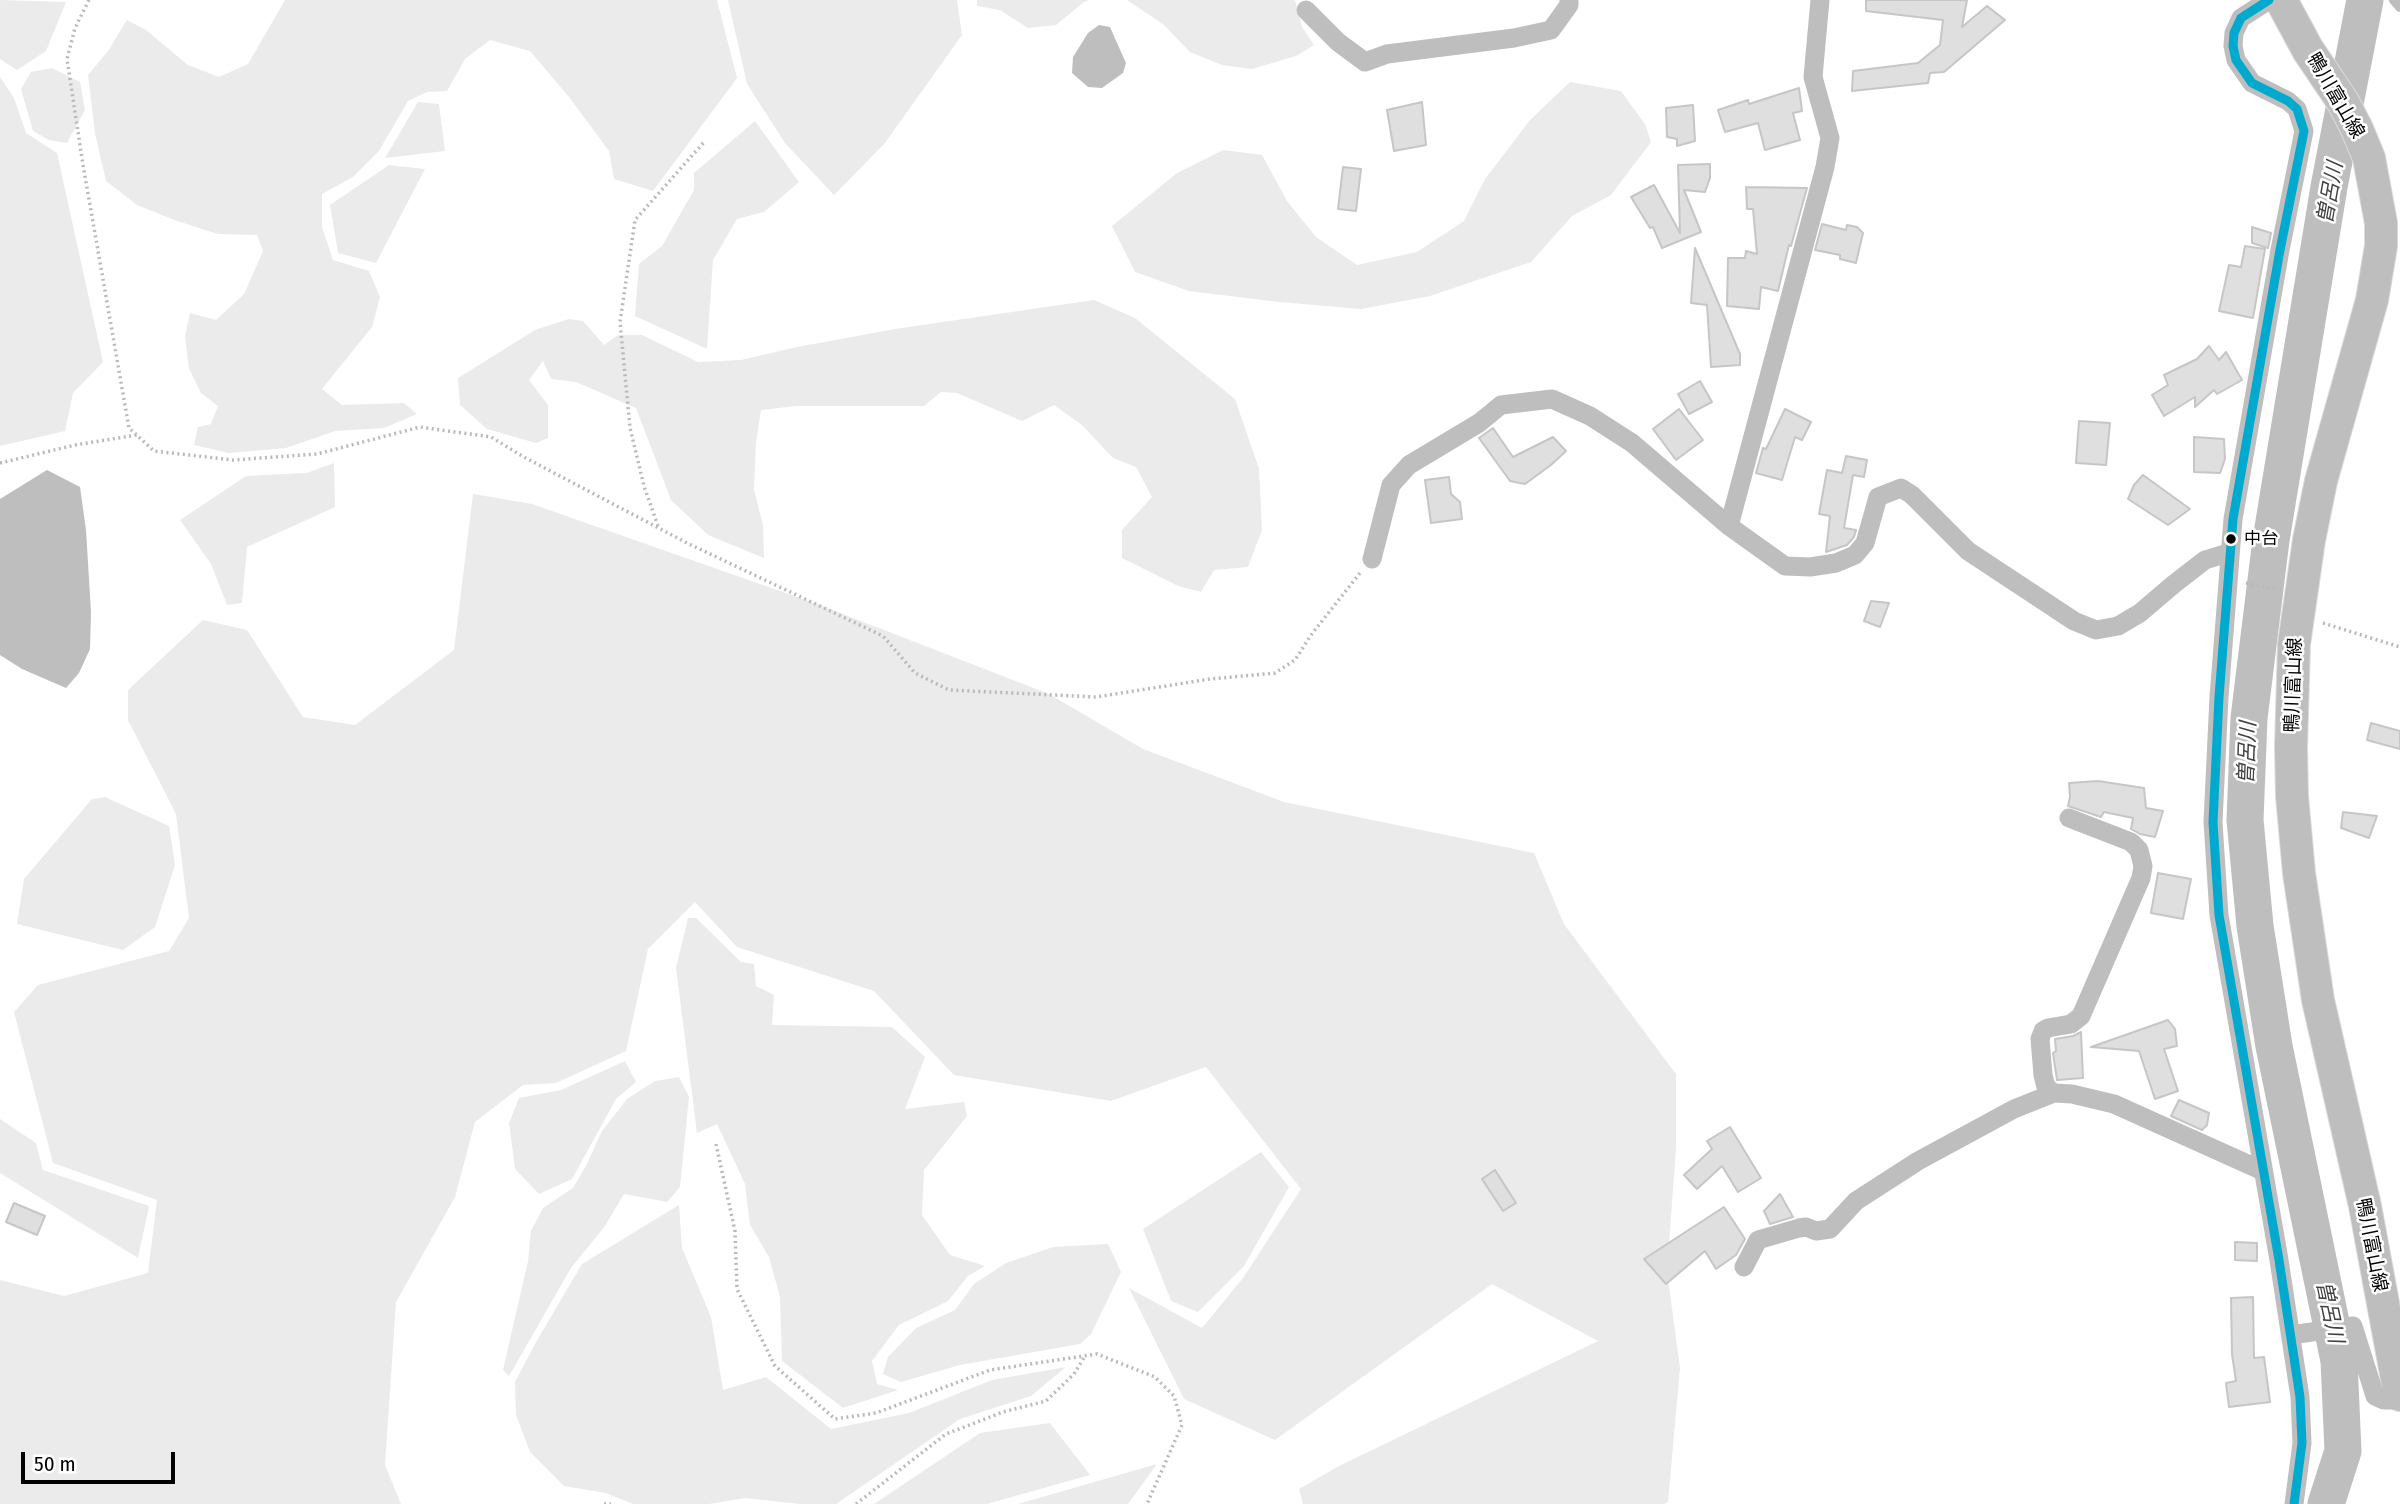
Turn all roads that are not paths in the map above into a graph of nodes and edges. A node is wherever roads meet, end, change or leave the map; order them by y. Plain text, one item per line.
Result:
1 (1569, 0) edge
2 (1820, 0) edge
3 (2269, 0) edge
4 (2281, 0) edge
5 (2394, 0) edge
6 (2400, 7) edge
7 (1306, 10) dead end
8 (1730, 526) junction
9 (2228, 553) junction
10 (1372, 559) road end
11 (2068, 818) dead end
12 (2054, 1093) junction
13 (2263, 1171) junction
14 (1744, 1268) dead end
15 (2296, 1334) junction
16 (2400, 1397) edge
17 (2294, 1504) edge

1 - 7 street
2 - 8 street
3 - 9 street
4 - 16 main road, 鴨川富山線
5 - 6 lane
8 - 9 street
8 - 10 street
9 - 13 street
11 - 12 street
12 - 13 street
12 - 14 street
13 - 15 street
15 - 16 street
15 - 17 street

